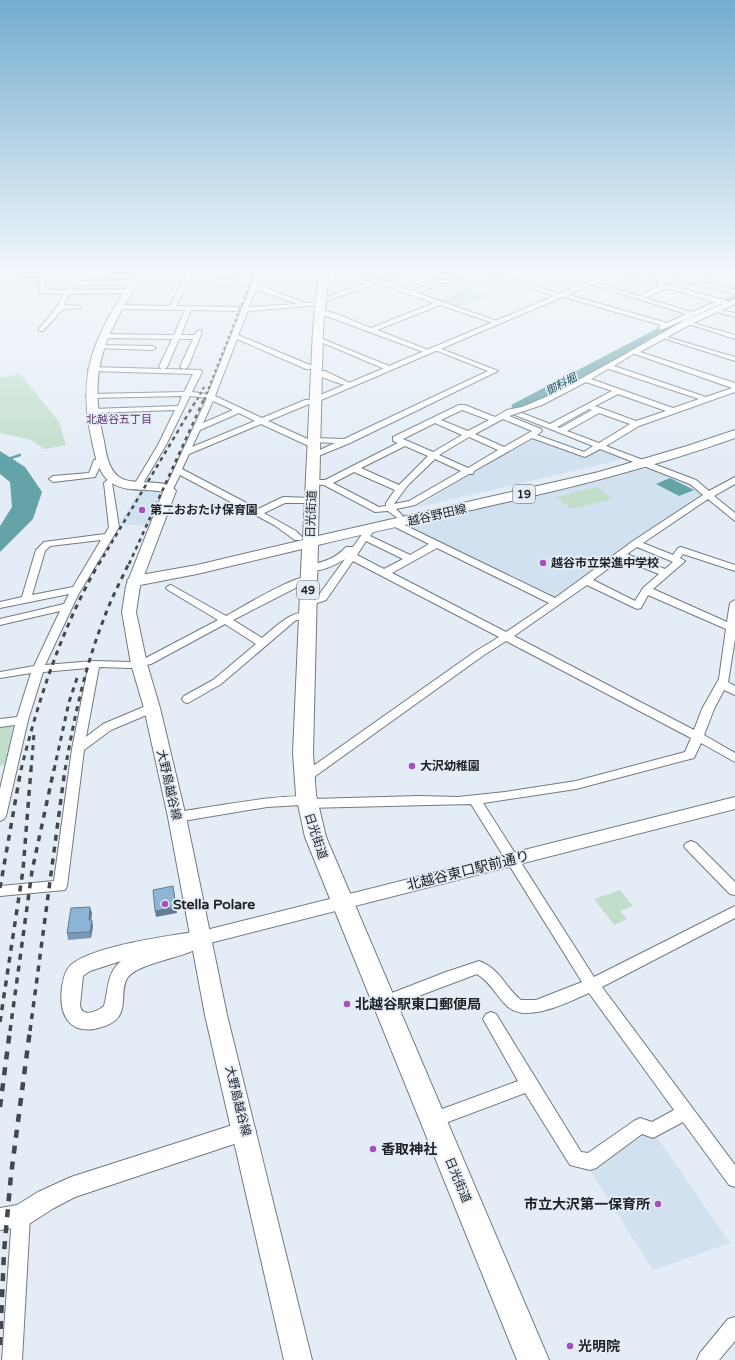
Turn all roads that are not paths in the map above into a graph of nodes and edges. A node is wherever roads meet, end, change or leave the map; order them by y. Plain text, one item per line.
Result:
1 (318, 334) edge
2 (384, 334) edge
3 (471, 334) edge
4 (657, 334) edge
5 (667, 334) edge
6 (104, 336) joint
7 (235, 336) joint
8 (176, 337) junction
9 (318, 339) junction
10 (98, 347) junction
11 (152, 348) dead end
12 (433, 351) junction
13 (634, 352) junction
14 (735, 359) edge
15 (608, 366) junction
16 (390, 368) junction
17 (92, 369) junction
18 (317, 370) junction
19 (584, 379) junction
20 (350, 384) junction
21 (735, 388) edge
22 (618, 391) junction
23 (188, 394) junction
24 (90, 396) junction
25 (211, 397) junction
26 (705, 399) junction
27 (316, 400) junction
28 (588, 406) junction
29 (179, 408) junction
30 (240, 410) junction
31 (598, 410) junction
32 (92, 411) junction
33 (674, 411) junction
34 (503, 416) junction
35 (435, 420) junction
36 (262, 421) junction
37 (636, 424) junction
38 (735, 426) edge
39 (550, 427) junction
40 (195, 429) junction
41 (561, 431) junction
42 (735, 434) edge
43 (469, 435) junction
44 (531, 435) junction
45 (347, 441) junction
46 (404, 443) junction
47 (599, 446) junction
48 (314, 447) junction
49 (506, 450) junction
50 (187, 452) junction
51 (434, 456) junction
52 (102, 460) junction
53 (642, 462) junction
54 (353, 468) junction
55 (177, 470) junction
56 (470, 472) junction
57 (92, 475) junction
58 (53, 479) dead end
59 (110, 480) junction
60 (735, 480) edge
61 (319, 482) junction
62 (138, 485) junction
63 (168, 489) junction
64 (400, 489) junction
65 (708, 494) junction
66 (312, 500) junction
67 (258, 513) junction
68 (395, 516) junction
69 (735, 518) edge
70 (367, 535) junction
71 (107, 538) junction
72 (306, 539) junction
73 (436, 544) junction
74 (636, 544) junction
75 (620, 554) junction
76 (348, 555) junction
77 (410, 559) junction
78 (674, 559) junction
79 (735, 568) edge
80 (308, 573) junction
81 (666, 573) junction
82 (385, 574) junction
83 (137, 577) junction
84 (585, 580) junction
85 (171, 588) dead end
86 (77, 589) junction
87 (646, 590) junction
88 (26, 600) junction
89 (555, 602) junction
90 (735, 603) edge
91 (0, 605) edge
92 (68, 606) junction
93 (307, 610) junction
94 (225, 621) junction
95 (0, 622) edge
96 (733, 628) edge
97 (507, 637) junction
98 (262, 643) junction
99 (94, 664) junction
100 (139, 664) junction
101 (38, 669) junction
102 (0, 675) edge
103 (722, 684) junction
104 (735, 691) edge
105 (188, 699) dead end
106 (152, 708) junction
107 (22, 720) junction
108 (0, 723) edge
109 (699, 737) junction
110 (78, 749) junction
111 (735, 758) edge
112 (303, 779) junction
113 (475, 800) junction
114 (306, 802) junction
115 (735, 803) edge
116 (0, 816) edge
117 (177, 817) junction
118 (691, 846) dead end
119 (513, 859) junction
120 (735, 890) edge
121 (0, 891) edge
122 (342, 903) junction
123 (735, 911) edge
124 (202, 938) junction
125 (591, 984) junction
126 (384, 1003) junction
127 (491, 1019) dead end
128 (529, 1084) junction
129 (685, 1112) junction
130 (432, 1120) junction
131 (245, 1131) junction
132 (735, 1179) edge
133 (10, 1218) edge
134 (735, 1326) edge
135 (12, 1360) edge
136 (298, 1360) edge
137 (533, 1360) edge
138 (707, 1360) edge

1 - 9 main road, 日光街道 / 49
2 - 12 street
3 - 12 street
4 - 13 street
5 - 14 street
6 - 8 street
6 - 10 main road
7 - 18 street
7 - 25 street
8 - 8 street
9 - 16 street
9 - 18 main road, 日光街道 / 49
10 - 11 street
10 - 17 main road
12 - 16 street
12 - 45 street
13 - 15 street
13 - 21 street
15 - 19 street
15 - 26 street
16 - 20 street
17 - 23 street
17 - 24 main road
18 - 20 street
18 - 27 main road, 日光街道 / 49
19 - 22 street
19 - 34 street
20 - 27 street
21 - 26 street
22 - 28 street
22 - 33 street
23 - 24 street
23 - 25 street
23 - 29 street
24 - 32 main road
25 - 30 street
25 - 40 street
26 - 33 street
27 - 36 street
27 - 48 main road, 日光街道 / 49
28 - 31 street
28 - 39 street
29 - 32 street
29 - 62 street
30 - 36 street
30 - 40 street
31 - 37 street
31 - 41 street
32 - 52 main road
33 - 37 street
34 - 35 street
34 - 39 street
34 - 43 street
34 - 44 street
35 - 43 street
35 - 46 street
36 - 48 street
36 - 50 street
37 - 47 street
38 - 53 main road, 越谷野田線 / 19
39 - 41 street
40 - 50 street
41 - 47 street
42 - 53 main road, 越谷野田線 / 19
43 - 49 street
43 - 51 street
44 - 47 street
44 - 49 street
45 - 48 street
45 - 48 street
46 - 51 street
46 - 54 street
47 - 53 street
48 - 61 main road, 日光街道 / 49
49 - 56 street
50 - 55 street
51 - 56 street
51 - 64 street
52 - 57 street
52 - 59 main road
53 - 65 street
53 - 68 main road, 越谷野田線 / 19
54 - 61 street
54 - 64 street
55 - 63 street
55 - 67 street
56 - 68 street
57 - 58 street
57 - 59 street
59 - 62 main road
59 - 71 street
60 - 65 street
61 - 66 main road, 日光街道 / 49
61 - 68 street
62 - 63 main road
63 - 83 main road, 大野島越谷線
64 - 68 street
65 - 69 street
65 - 74 street
66 - 67 street
66 - 72 main road, 日光街道 / 49
67 - 72 street
68 - 70 main road, 越谷野田線 / 19
68 - 72 main road, 越谷野田線 / 19
68 - 73 street
70 - 72 main road, 越谷野田線 / 19
70 - 76 street
70 - 77 street
71 - 86 street
71 - 88 street
72 - 80 main road, 日光街道 / 49
72 - 83 main road, 越谷野田線 / 19
73 - 77 street
73 - 89 street
74 - 75 street
74 - 78 street
75 - 81 street
75 - 84 street
76 - 80 street
76 - 82 street
76 - 93 street
77 - 82 street
78 - 79 street
78 - 81 street
80 - 93 main road, 日光街道 / 49
80 - 94 street
81 - 87 street
82 - 97 street
83 - 100 main road, 大野島越谷線
84 - 87 street
84 - 89 street
85 - 94 street
86 - 88 street
86 - 92 street
87 - 96 street
88 - 91 street
89 - 97 street
90 - 96 street
92 - 95 street
92 - 101 street
93 - 98 street
93 - 112 main road, 日光街道 / 49
94 - 98 street
94 - 100 street
96 - 103 street
97 - 109 street
97 - 112 street
98 - 105 street
99 - 100 street
99 - 101 street
99 - 110 street
100 - 106 main road, 大野島越谷線
101 - 102 street
101 - 107 street
103 - 104 street
103 - 109 street
106 - 110 street
106 - 117 main road, 大野島越谷線
107 - 108 street
107 - 116 street
109 - 111 street
109 - 113 street
110 - 121 street
112 - 114 main road, 日光街道 / 49
113 - 114 street
113 - 119 street
114 - 117 street
114 - 122 main road, 日光街道 / 49
115 - 119 street, 北越谷東口駅前通り
117 - 124 main road, 大野島越谷線
118 - 120 street
119 - 122 street, 北越谷東口駅前通り
119 - 125 street
122 - 124 street, 北越谷東口駅前通り
122 - 126 main road, 日光街道 / 49
123 - 125 street
124 - 124 street
124 - 131 main road, 大野島越谷線
125 - 126 street
125 - 129 street
126 - 130 main road, 日光街道 / 49
127 - 128 street
128 - 129 street
128 - 130 street
129 - 132 street
130 - 137 main road, 日光街道 / 49
131 - 133 street
131 - 136 main road, 大野島越谷線
133 - 135 street
134 - 138 street

